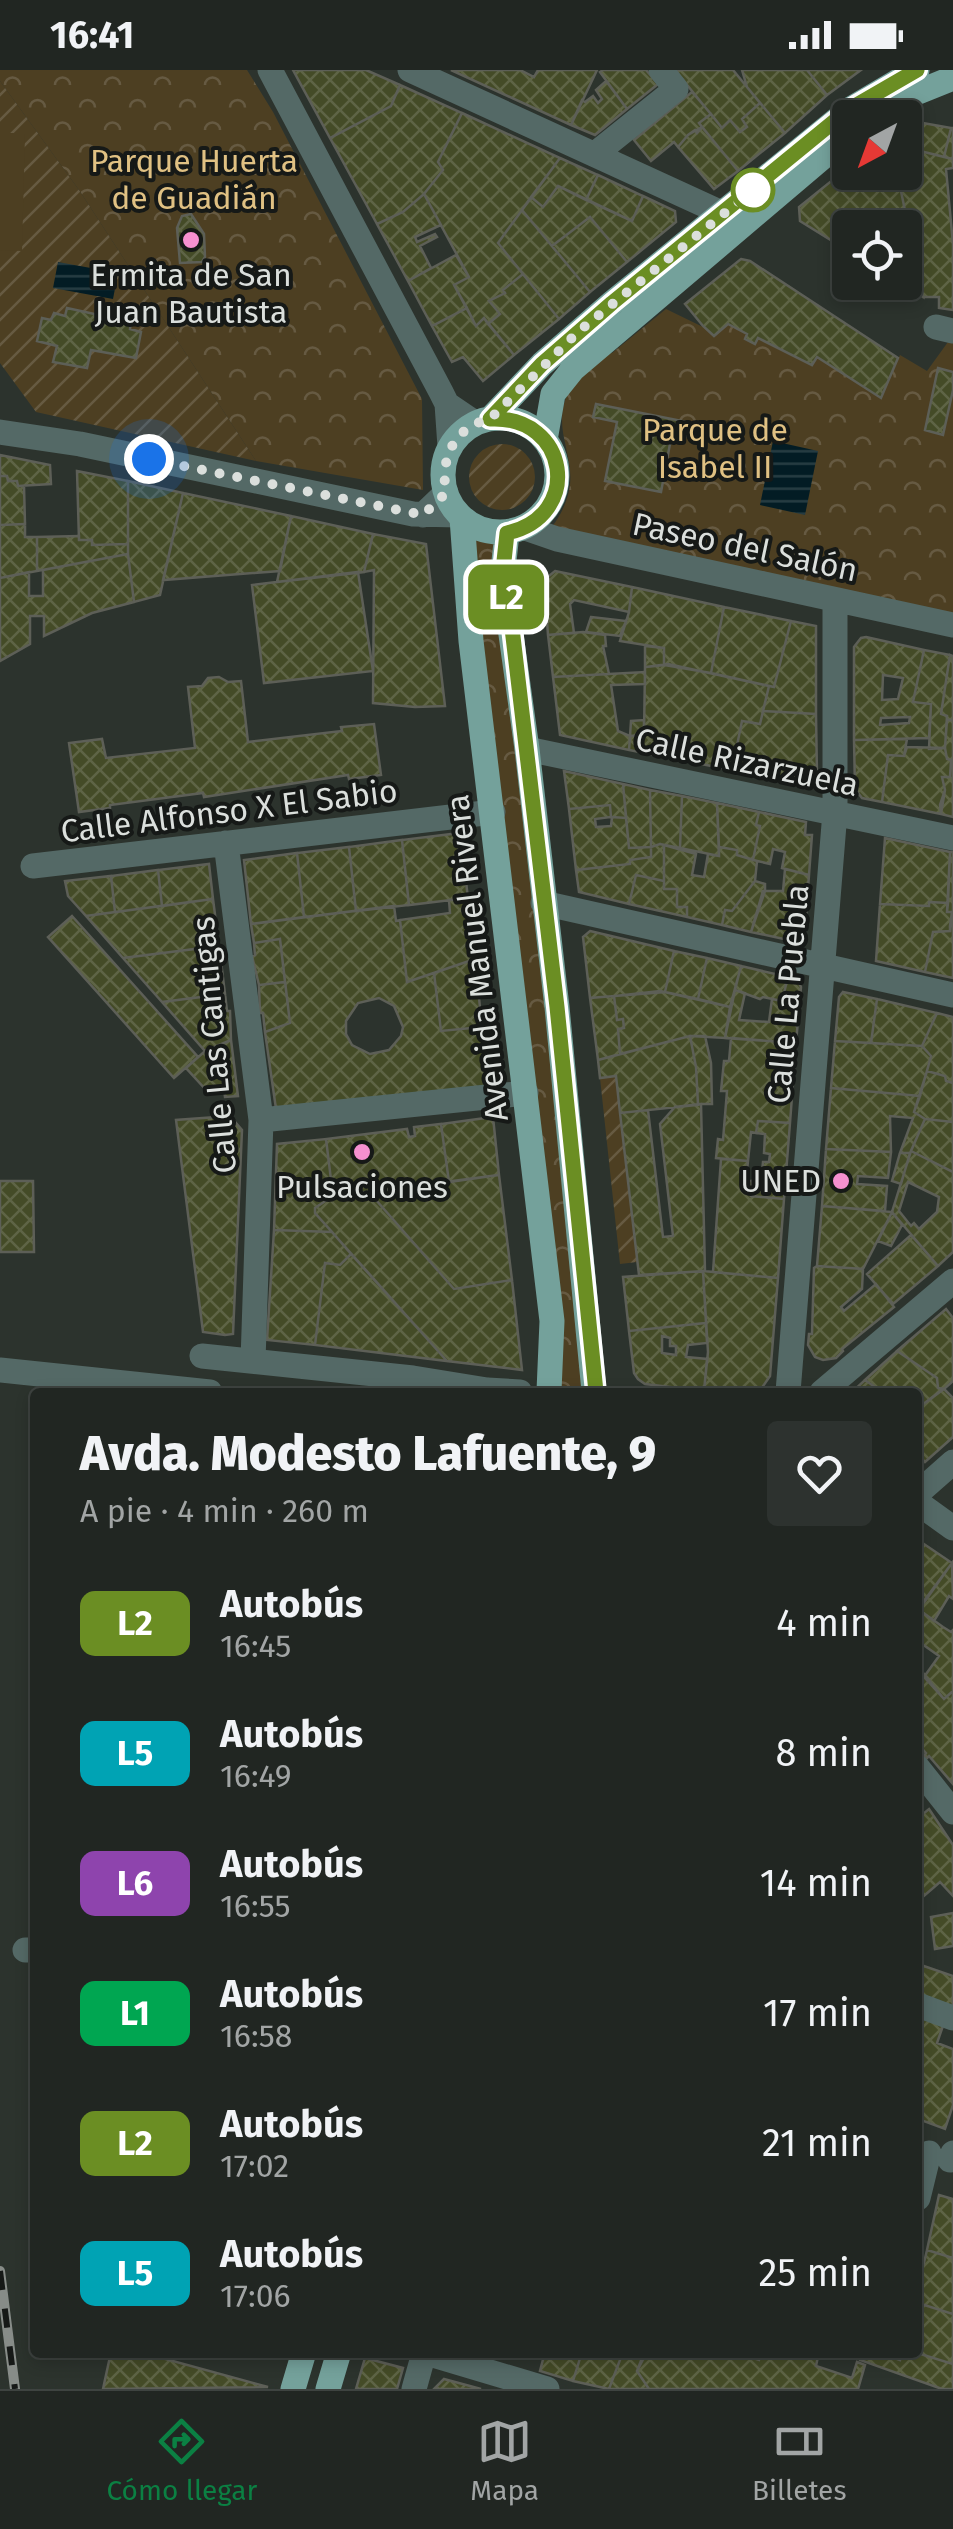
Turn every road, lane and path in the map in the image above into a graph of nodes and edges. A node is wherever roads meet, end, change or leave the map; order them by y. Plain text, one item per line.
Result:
1 (270, 70) edge
2 (410, 70) edge
3 (661, 70) edge
4 (917, 70) edge
5 (953, 78) edge
6 (904, 100) edge
7 (832, 149) edge
8 (595, 154) junction
9 (724, 214) junction
10 (446, 404) junction
11 (482, 421) junction
12 (0, 432) edge
13 (546, 440) junction
14 (450, 447) junction
15 (456, 509) junction
16 (516, 530) junction
17 (835, 600) junction
18 (953, 626) edge
19 (527, 749) junction
20 (494, 812) junction
21 (835, 812) junction
22 (953, 838) edge
23 (226, 843) junction
24 (33, 866) dead end
25 (543, 903) junction
26 (822, 968) junction
27 (953, 995) edge
28 (526, 1092) junction
29 (260, 1120) junction
30 (953, 1281) edge
31 (202, 1356) dead end
32 (253, 1361) junction
33 (0, 1370) edge
34 (790, 1380) edge
35 (407, 1385) edge
36 (166, 1388) edge
37 (439, 1388) edge
38 (548, 1388) edge
39 (595, 1388) edge
40 (827, 1388) edge
41 (953, 1462) edge
42 (922, 1489) edge
43 (922, 1506) edge
44 (953, 1528) edge
45 (922, 1784) edge
46 (953, 1812) edge
47 (922, 2006) edge
48 (953, 2018) edge
49 (941, 2155) edge
50 (922, 2191) edge
51 (302, 2358) edge
52 (337, 2358) edge
53 (422, 2358) edge
54 (440, 2358) edge
55 (293, 2389) edge
56 (328, 2389) edge
57 (414, 2389) edge
58 (547, 2389) edge

1 - 10 street
2 - 8 street
3 - 8 street
4 - 9 main road
5 - 6 main road
7 - 13 main road
8 - 9 street
9 - 11 main road
10 - 11 street
10 - 14 street
11 - 13 main road
11 - 14 main road
12 - 15 street
13 - 16 main road
14 - 15 main road
15 - 16 main road
15 - 20 main road, Avenida Manuel Rivera
16 - 17 street, Paseo del Salón
16 - 19 main road
17 - 18 street, Paseo del Salón
17 - 21 street, Calle La Puebla
19 - 21 street, Calle Rizarzuela
19 - 25 main road
20 - 23 street, Calle Alfonso X El Sabio
20 - 28 main road, Avenida Manuel Rivera
21 - 22 street, Calle Rizarzuela
21 - 26 street, Calle La Puebla
23 - 24 street, Calle Alfonso X El Sabio
23 - 29 street, Calle Las Cantigas
25 - 26 street
25 - 39 main road
26 - 27 street
26 - 34 street, Calle La Puebla
28 - 29 street
28 - 38 main road, Avenida Manuel Rivera
29 - 32 street, Calle Las Cantigas
30 - 40 street
31 - 32 street
32 - 35 street
33 - 36 street
35 - 37 street
41 - 42 street
43 - 44 street
45 - 46 street
47 - 48 street
49 - 50 street
51 - 55 main road
52 - 56 main road
53 - 57 street
54 - 58 street

